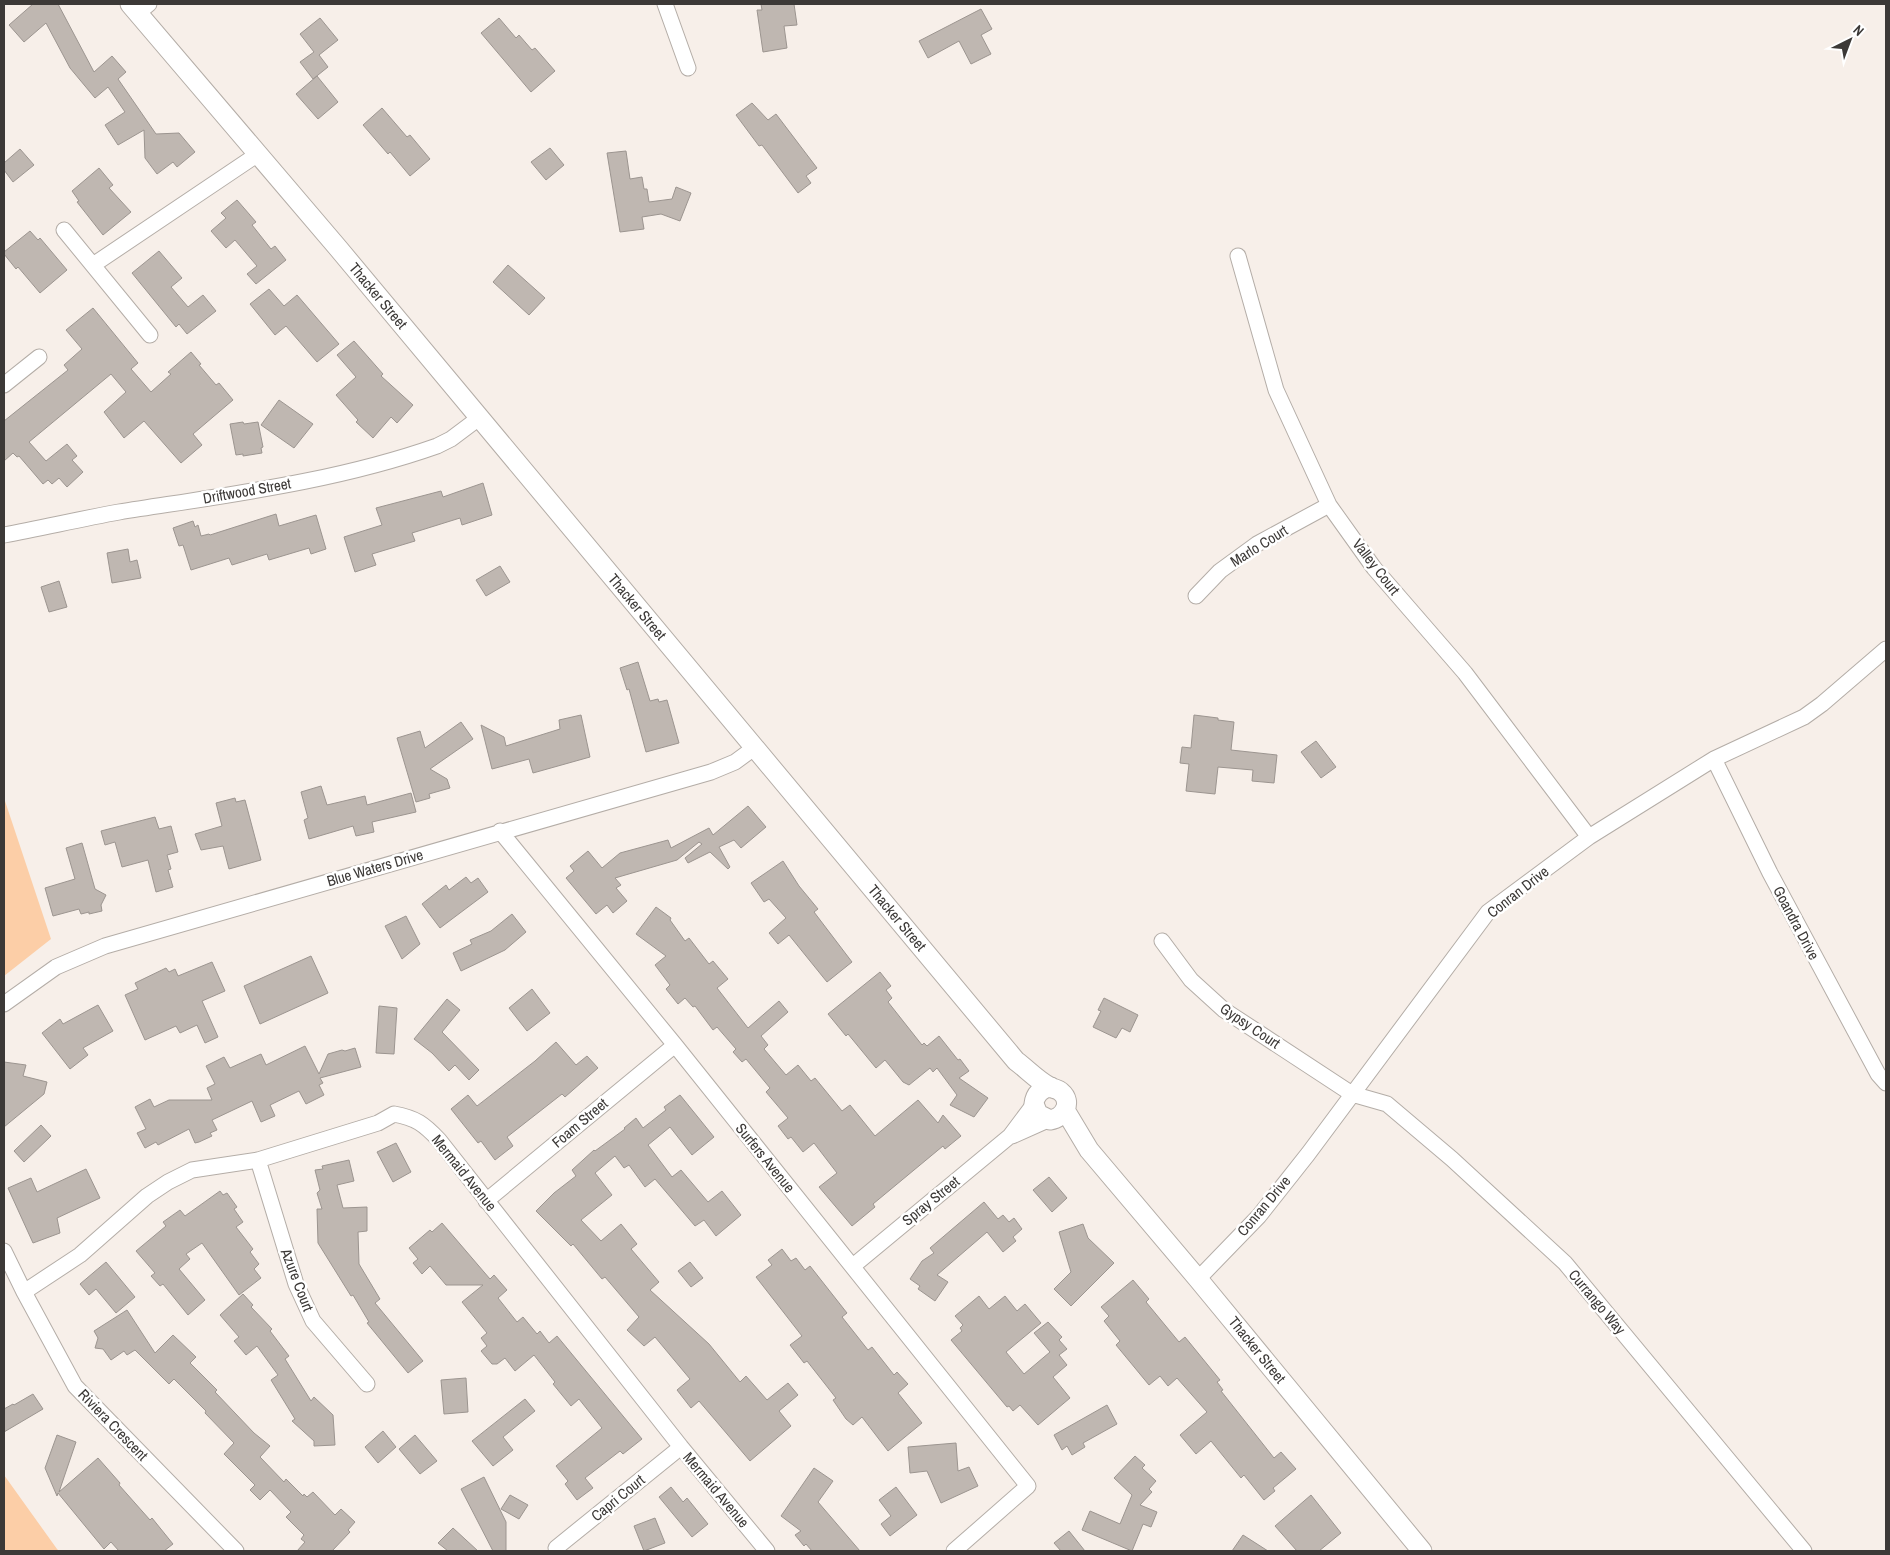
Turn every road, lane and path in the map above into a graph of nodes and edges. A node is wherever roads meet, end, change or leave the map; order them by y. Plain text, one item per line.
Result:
1 (665, 4) edge
2 (139, 7) edge
3 (688, 68) dead end
4 (258, 154) junction
5 (64, 230) dead end
6 (1238, 256) dead end
7 (93, 265) junction
8 (150, 335) dead end
9 (38, 357) dead end
10 (4, 385) edge
11 (479, 418) junction
12 (1329, 504) junction
13 (4, 535) edge
14 (1196, 596) dead end
15 (1886, 649) edge
16 (754, 748) junction
17 (1714, 759) junction
18 (500, 831) junction
19 (1590, 837) junction
20 (1162, 941) dead end
21 (4, 1004) edge
22 (675, 1046) junction
23 (1016, 1061) junction
24 (1886, 1083) edge
25 (1051, 1087) junction
26 (1352, 1094) junction
27 (1034, 1102) junction
28 (1054, 1116) junction
29 (1010, 1136) junction
30 (258, 1160) junction
31 (486, 1201) junction
32 (4, 1251) edge
33 (853, 1266) junction
34 (1198, 1278) junction
35 (24, 1292) junction
36 (367, 1384) dead end
37 (681, 1447) junction
38 (556, 1548) dead end
39 (236, 1551) edge
40 (767, 1551) edge
41 (954, 1551) edge
42 (1422, 1551) edge
43 (1804, 1551) edge

1 - 3 street
2 - 4 street, Thacker Street
4 - 7 street
4 - 11 street, Thacker Street
5 - 7 street
6 - 12 street, Valley Court
7 - 8 street
9 - 10 street
11 - 13 street, Driftwood Street
11 - 16 street, Thacker Street
12 - 14 street, Marlo Court
12 - 19 street, Valley Court
15 - 17 street, Conran Drive
16 - 18 street, Blue Waters Drive
16 - 23 street, Thacker Street
17 - 19 street, Conran Drive
17 - 24 street, Goandra Drive
18 - 21 street, Blue Waters Drive
18 - 22 street, Surfers Avenue
19 - 26 street, Conran Drive
20 - 26 street, Gypsy Court
22 - 31 street, Foam Street
22 - 33 street, Surfers Avenue
23 - 25 street, Thacker Street
23 - 27 street, Thacker Street
25 - 27 street
25 - 28 street
26 - 34 street, Conran Drive
26 - 43 street, Currango Way
27 - 28 street
27 - 29 street, Spray Street
28 - 29 street, Spray Street
28 - 34 street, Thacker Street
29 - 33 street, Spray Street
30 - 31 street, Mermaid Avenue
30 - 35 street, Mermaid Avenue
30 - 36 street, Azure Court
31 - 37 street, Mermaid Avenue
32 - 35 street, Riviera Crescent
33 - 41 street, Surfers Avenue
34 - 42 street, Thacker Street
35 - 39 street, Riviera Crescent
37 - 38 street, Capri Court
37 - 40 street, Mermaid Avenue

